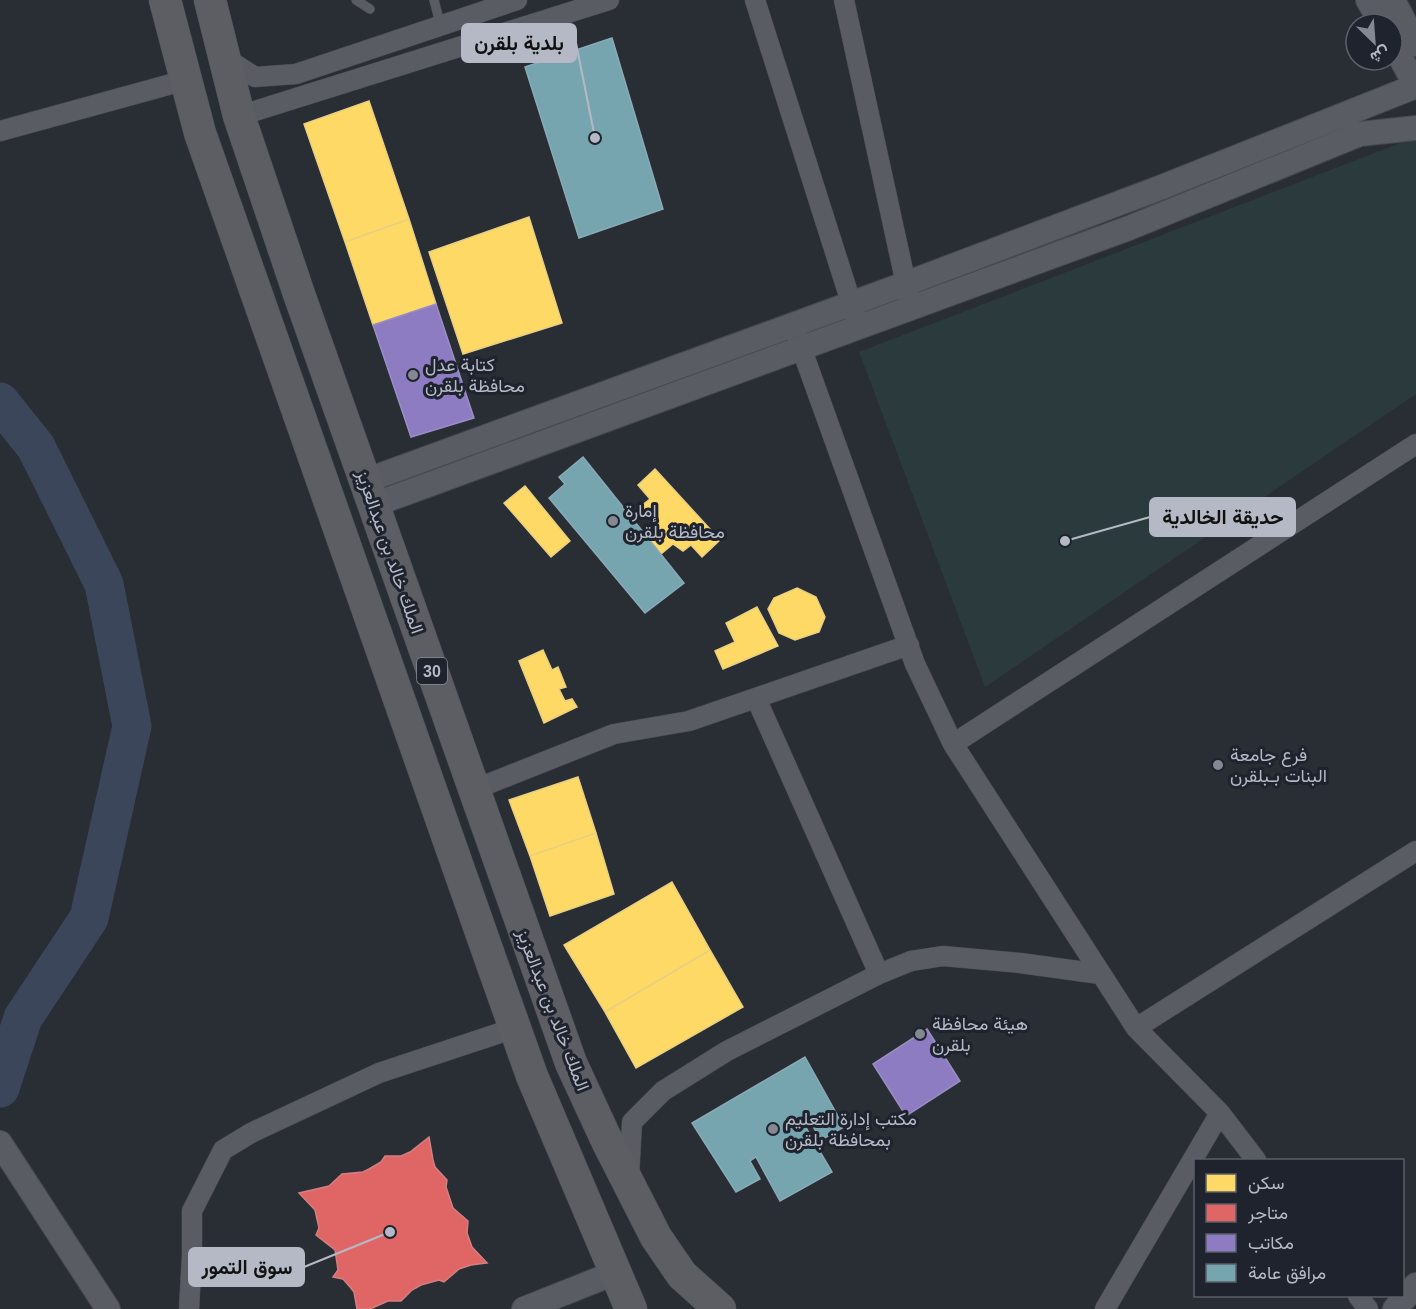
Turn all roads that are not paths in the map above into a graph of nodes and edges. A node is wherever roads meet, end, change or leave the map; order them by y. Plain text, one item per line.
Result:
1 (165, 0) edge
2 (210, 0) edge
3 (356, 0) edge
4 (434, 0) edge
5 (517, 0) edge
6 (609, 0) edge
7 (755, 0) edge
8 (844, 0) edge
9 (1393, 0) edge
10 (370, 9) dead end
11 (441, 27) junction
12 (1416, 44) edge
13 (224, 57) junction
14 (1404, 64) edge
15 (186, 80) junction
16 (1416, 86) edge
17 (240, 116) junction
18 (1416, 128) edge
19 (0, 131) edge
20 (908, 295) junction
21 (855, 315) junction
22 (792, 325) junction
23 (802, 347) junction
24 (1416, 444) edge
25 (369, 493) junction
26 (909, 645) junction
27 (756, 698) junction
28 (953, 744) junction
29 (474, 790) junction
30 (1416, 850) edge
31 (879, 974) junction
32 (1100, 974) junction
33 (515, 1028) junction
34 (1136, 1028) junction
35 (1220, 1113) junction
36 (0, 1143) edge
37 (1254, 1159) edge
38 (628, 1182) junction
39 (617, 1272) junction
40 (1416, 1285) edge
41 (1359, 1297) edge
42 (108, 1309) edge
43 (189, 1309) edge
44 (524, 1309) edge
45 (631, 1309) edge
46 (681, 1309) edge
47 (720, 1309) edge
48 (1105, 1309) edge
49 (1368, 1309) edge
50 (1395, 1309) edge

1 - 15 highway, 30
2 - 13 highway, الملك خالد بن عبدالعزيز / 30
3 - 10 lane
4 - 11 lane
5 - 11 street
6 - 17 street
7 - 21 street
8 - 20 street
9 - 12 street
11 - 13 street
13 - 17 highway, الملك خالد بن عبدالعزيز / 30
14 - 16 street
15 - 19 street
15 - 33 highway, 30
16 - 20 street
17 - 25 highway, الملك خالد بن عبدالعزيز / 30
18 - 20 street
20 - 21 street
21 - 22 street
21 - 23 street
22 - 23 street
22 - 25 street
23 - 25 street
23 - 26 street
24 - 28 street
25 - 29 highway, الملك خالد بن عبدالعزيز / 30
26 - 27 street
26 - 28 street
27 - 29 street
27 - 31 street
28 - 32 street
29 - 38 highway, الملك خالد بن عبدالعزيز / 30
30 - 34 street
31 - 32 street
31 - 38 street
32 - 34 street
33 - 39 highway, 30
33 - 43 street
34 - 35 street
35 - 37 street
35 - 48 street
36 - 42 street
38 - 47 highway, الملك خالد بن عبدالعزيز / 30
39 - 44 street
39 - 45 highway, 30
40 - 50 street
41 - 49 street
46 - 47 highway

